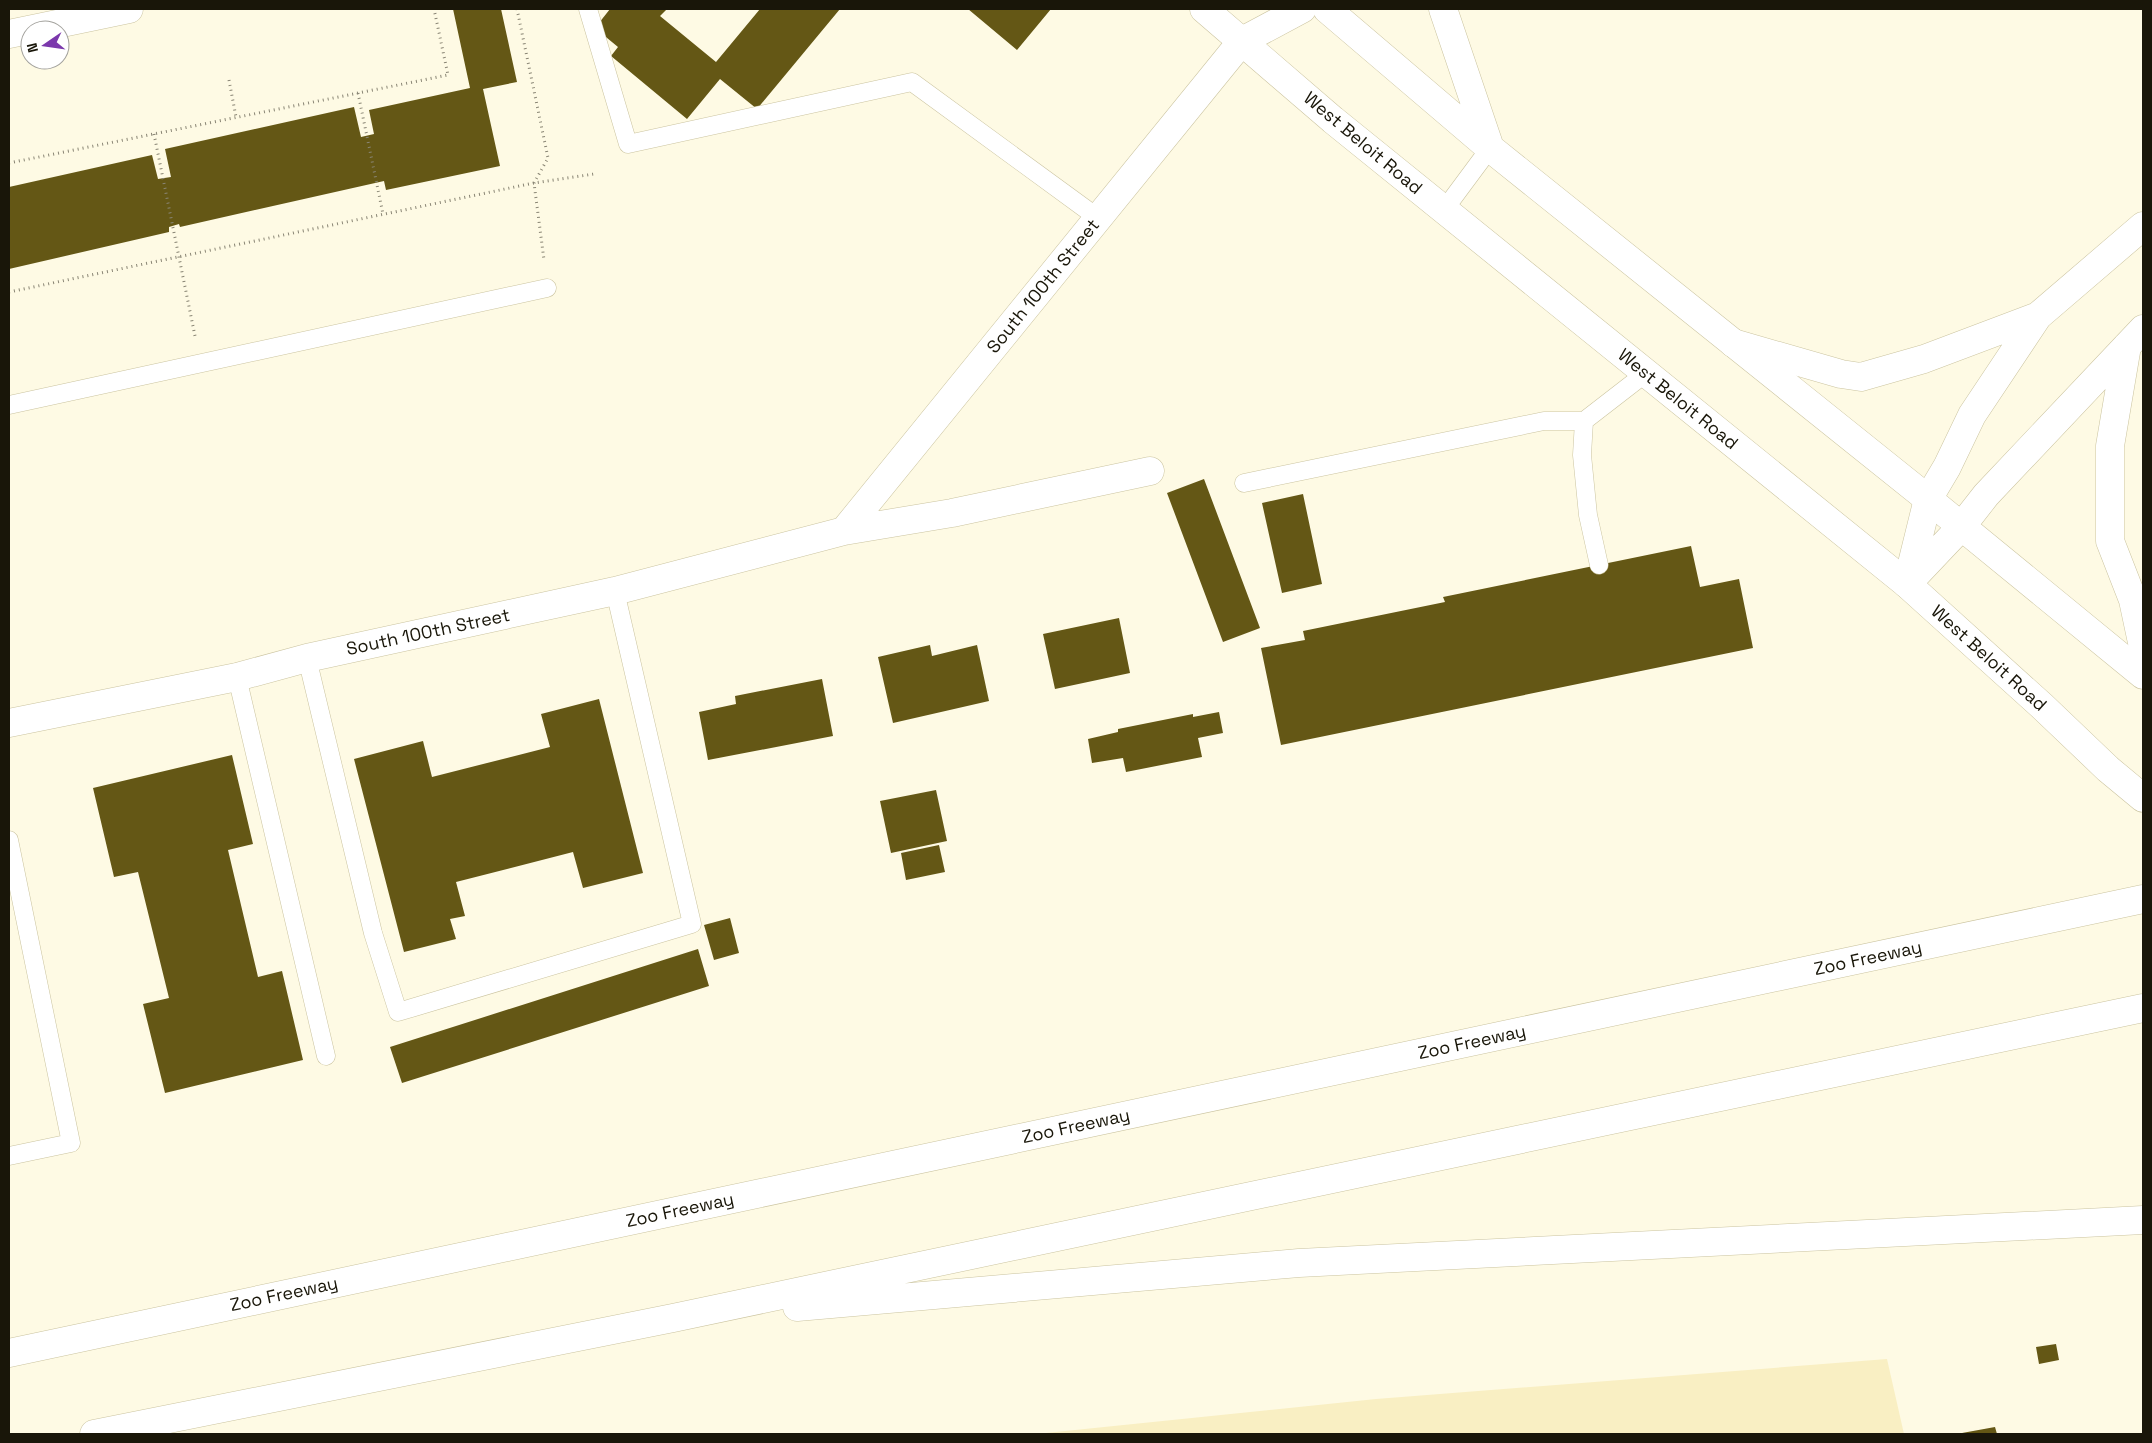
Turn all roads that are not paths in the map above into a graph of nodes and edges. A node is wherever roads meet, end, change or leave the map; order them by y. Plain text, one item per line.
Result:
1 (129, 9) edge
2 (588, 9) edge
3 (1204, 9) edge
4 (1256, 9) edge
5 (1302, 9) edge
6 (1328, 9) edge
7 (1443, 9) edge
8 (9, 34) edge
9 (1242, 41) junction
10 (1490, 148) junction
11 (1444, 210) junction
12 (1098, 218) junction
13 (2143, 226) edge
14 (547, 288) road end
15 (2038, 316) junction
16 (2135, 338) edge
17 (1733, 343) junction
18 (1646, 373) junction
19 (9, 405) edge
20 (1584, 421) junction
21 (1150, 471) dead end
22 (1244, 483) dead end
23 (1928, 499) junction
24 (1961, 527) junction
25 (844, 531) junction
26 (1599, 565) dead end
27 (1907, 584) junction
28 (615, 591) junction
29 (2143, 647) edge
30 (307, 658) junction
31 (2143, 675) edge
32 (237, 676) junction
33 (9, 723) edge
34 (2143, 798) edge
35 (9, 840) edge
36 (2143, 899) edge
37 (2143, 1008) edge
38 (326, 1056) dead end
39 (9, 1156) edge
40 (2143, 1220) edge
41 (673, 1318) junction
42 (9, 1353) edge
43 (94, 1434) edge

1 - 8 main road
2 - 12 lane
3 - 9 main road, West Beloit Road
4 - 9 main road
5 - 9 main road
6 - 10 main road
7 - 10 main road
9 - 11 main road, West Beloit Road
9 - 12 main road, South 100th Street
10 - 11 lane
10 - 17 main road
11 - 18 main road, West Beloit Road
12 - 25 main road, South 100th Street
13 - 15 main road
14 - 19 lane
15 - 17 main road
15 - 23 main road
16 - 24 main road
16 - 29 main road
17 - 23 main road
18 - 20 lane
18 - 27 main road, West Beloit Road
20 - 22 lane
20 - 26 lane
21 - 25 main road, South 100th Street
23 - 24 main road
23 - 27 main road
24 - 27 main road
24 - 31 main road
25 - 28 main road, South 100th Street
27 - 34 main road, West Beloit Road
28 - 30 main road, South 100th Street
28 - 30 lane
30 - 32 main road, South 100th Street
32 - 33 main road, South 100th Street
32 - 38 lane
35 - 39 lane
36 - 42 main road, Zoo Freeway
37 - 41 main road
40 - 41 main road
41 - 43 main road

